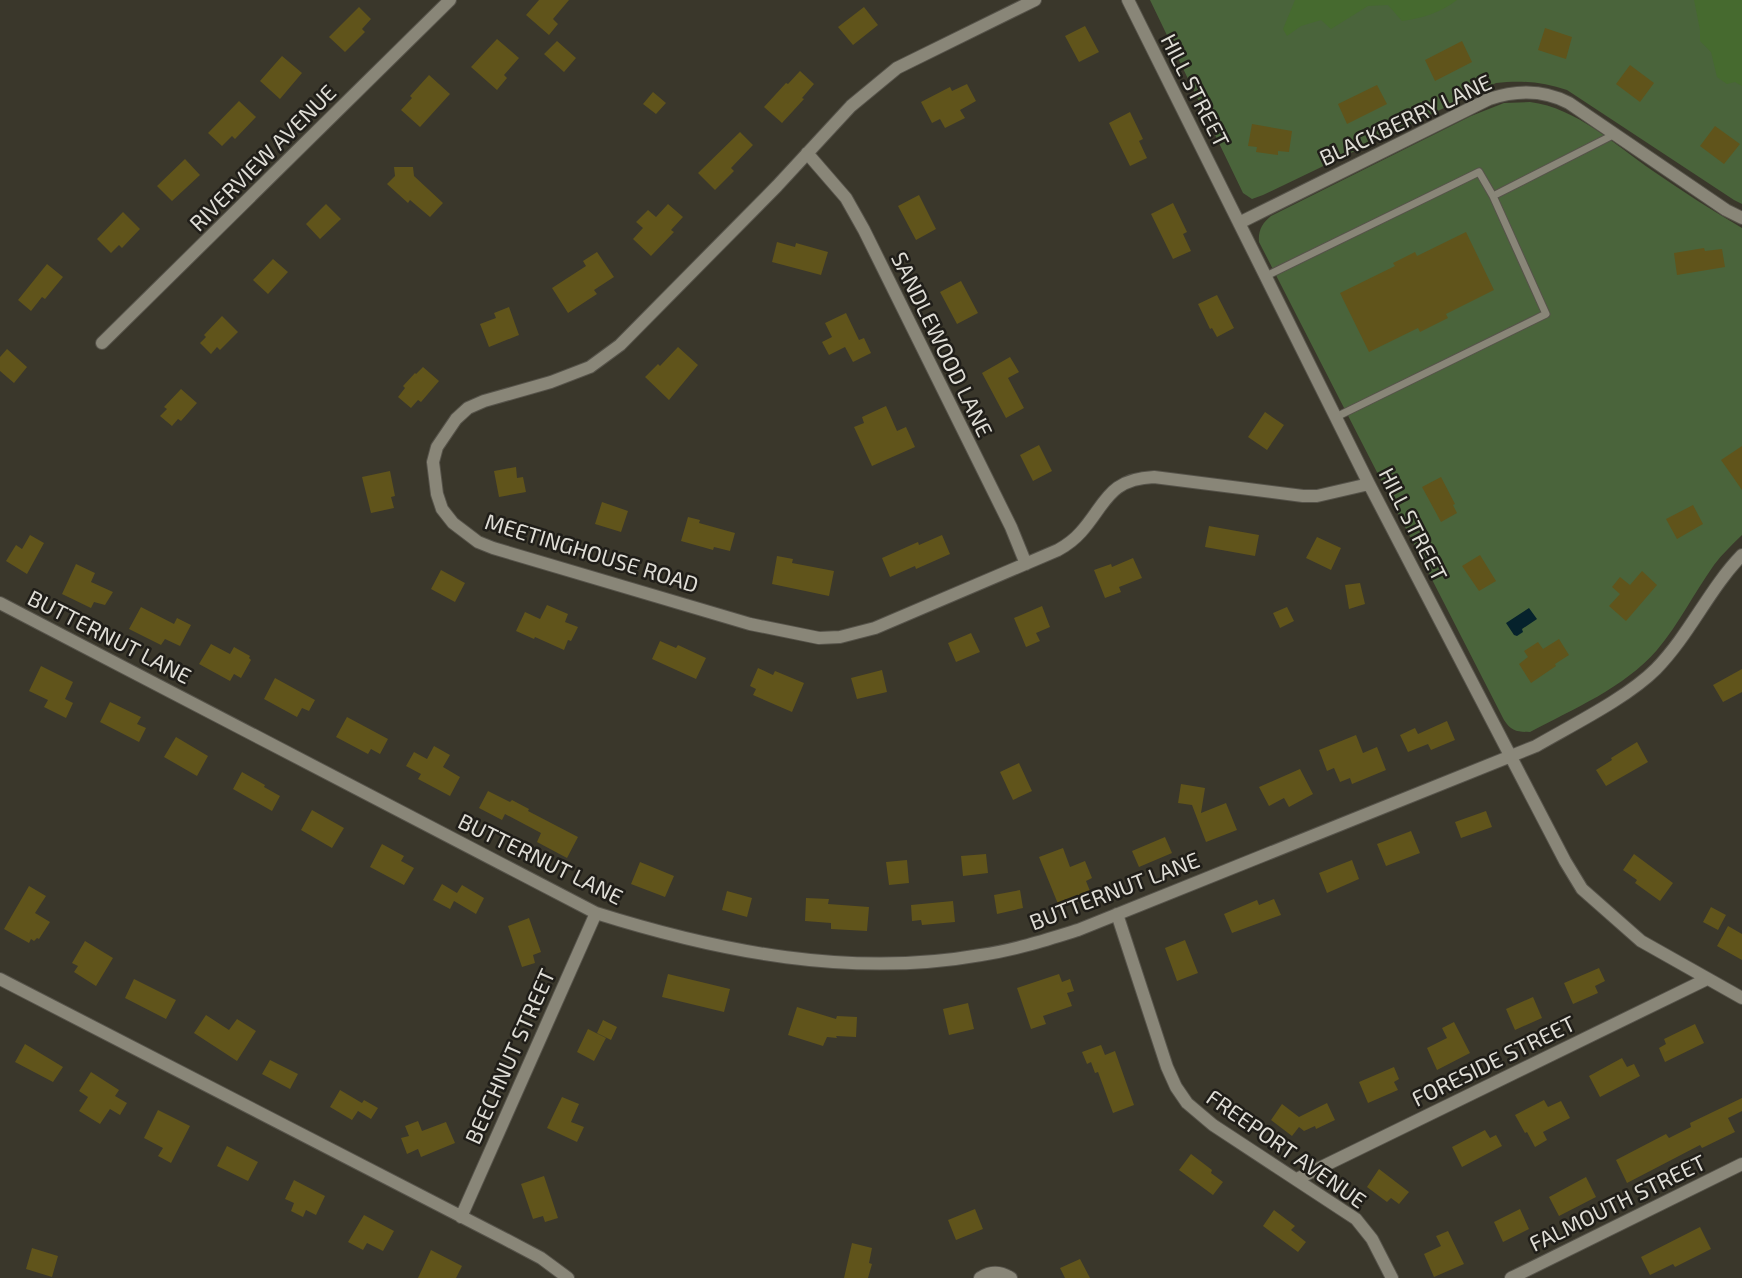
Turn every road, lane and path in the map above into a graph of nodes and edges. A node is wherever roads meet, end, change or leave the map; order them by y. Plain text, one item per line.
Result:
1 (450, 0) edge
2 (1035, 0) edge
3 (1128, 0) edge
4 (1615, 134) junction
5 (807, 153) junction
6 (1493, 196) junction
7 (1742, 218) edge
8 (1239, 223) junction
9 (1266, 276) junction
10 (102, 343) dead end
11 (1336, 417) junction
12 (1370, 484) junction
13 (1740, 561) edge
14 (1026, 564) junction
15 (0, 603) edge
16 (1510, 756) junction
17 (596, 913) junction
18 (1117, 914) junction
19 (0, 979) edge
20 (1707, 979) junction
21 (1742, 998) edge
22 (1742, 1164) edge
23 (1297, 1179) junction
24 (461, 1217) junction
25 (568, 1278) edge
26 (980, 1278) edge
27 (1011, 1278) edge
28 (1392, 1278) edge
29 (1511, 1278) edge

1 - 10 street, RIVERVIEW AVENUE
2 - 5 street, MEETINGHOUSE ROAD
3 - 8 street, HILL STREET
4 - 6 lane
4 - 7 street, BLACKBERRY LANE
4 - 8 street, BLACKBERRY LANE
5 - 14 street, SANDLEWOOD LANE
5 - 14 street, MEETINGHOUSE ROAD
6 - 9 lane
6 - 11 lane
8 - 9 street, HILL STREET
9 - 11 street, HILL STREET
11 - 12 street, HILL STREET
12 - 14 street, MEETINGHOUSE ROAD
12 - 16 street, HILL STREET
13 - 16 street, BUTTERNUT LANE
15 - 17 street, BUTTERNUT LANE
16 - 18 street, BUTTERNUT LANE
16 - 20 street, HILL STREET
17 - 18 street, BUTTERNUT LANE
17 - 24 street, BEECHNUT STREET
18 - 23 street, FREEPORT AVENUE
19 - 24 street
20 - 21 street, HILL STREET
20 - 23 street, FORESIDE STREET
22 - 29 street, FALMOUTH STREET
23 - 28 street, FREEPORT AVENUE
24 - 25 street
26 - 27 street

